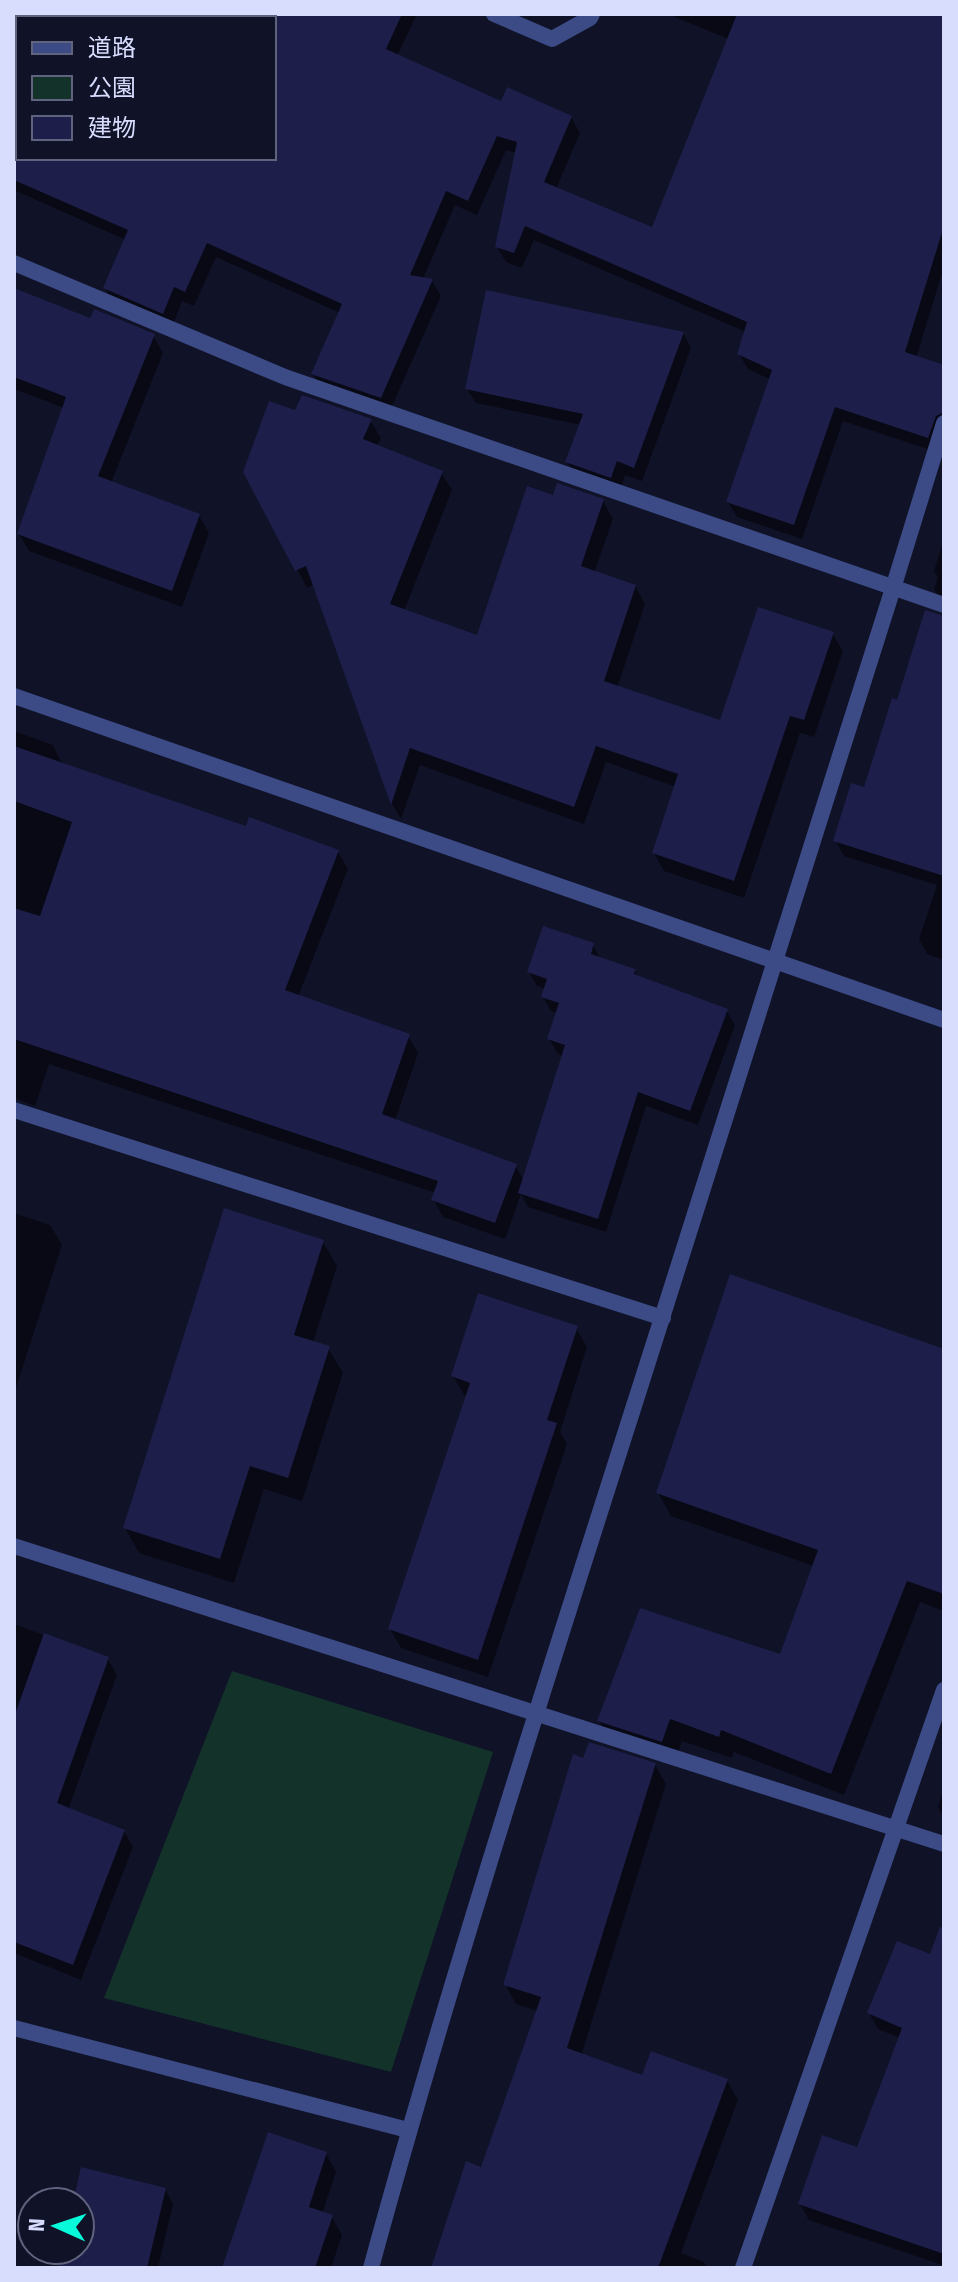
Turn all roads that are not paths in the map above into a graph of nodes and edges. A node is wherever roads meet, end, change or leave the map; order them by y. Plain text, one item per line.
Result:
1 (494, 14) edge
2 (592, 14) edge
3 (14, 263) edge
4 (944, 423) edge
5 (894, 587) junction
6 (944, 605) edge
7 (14, 696) edge
8 (774, 962) junction
9 (944, 1020) edge
10 (14, 1110) edge
11 (663, 1318) junction
12 (14, 1546) edge
13 (944, 1690) edge
14 (535, 1711) junction
15 (895, 1828) junction
16 (944, 1844) edge
17 (14, 2028) edge
18 (408, 2130) junction
19 (371, 2268) edge
20 (743, 2268) edge

1 - 2 street
3 - 5 street
4 - 5 street
5 - 6 street
5 - 8 street
7 - 8 street
8 - 9 street
8 - 11 street
10 - 11 street
11 - 14 street
12 - 14 street
13 - 15 street
14 - 15 street
14 - 18 street
15 - 16 street
15 - 20 street
17 - 18 street
18 - 19 street

